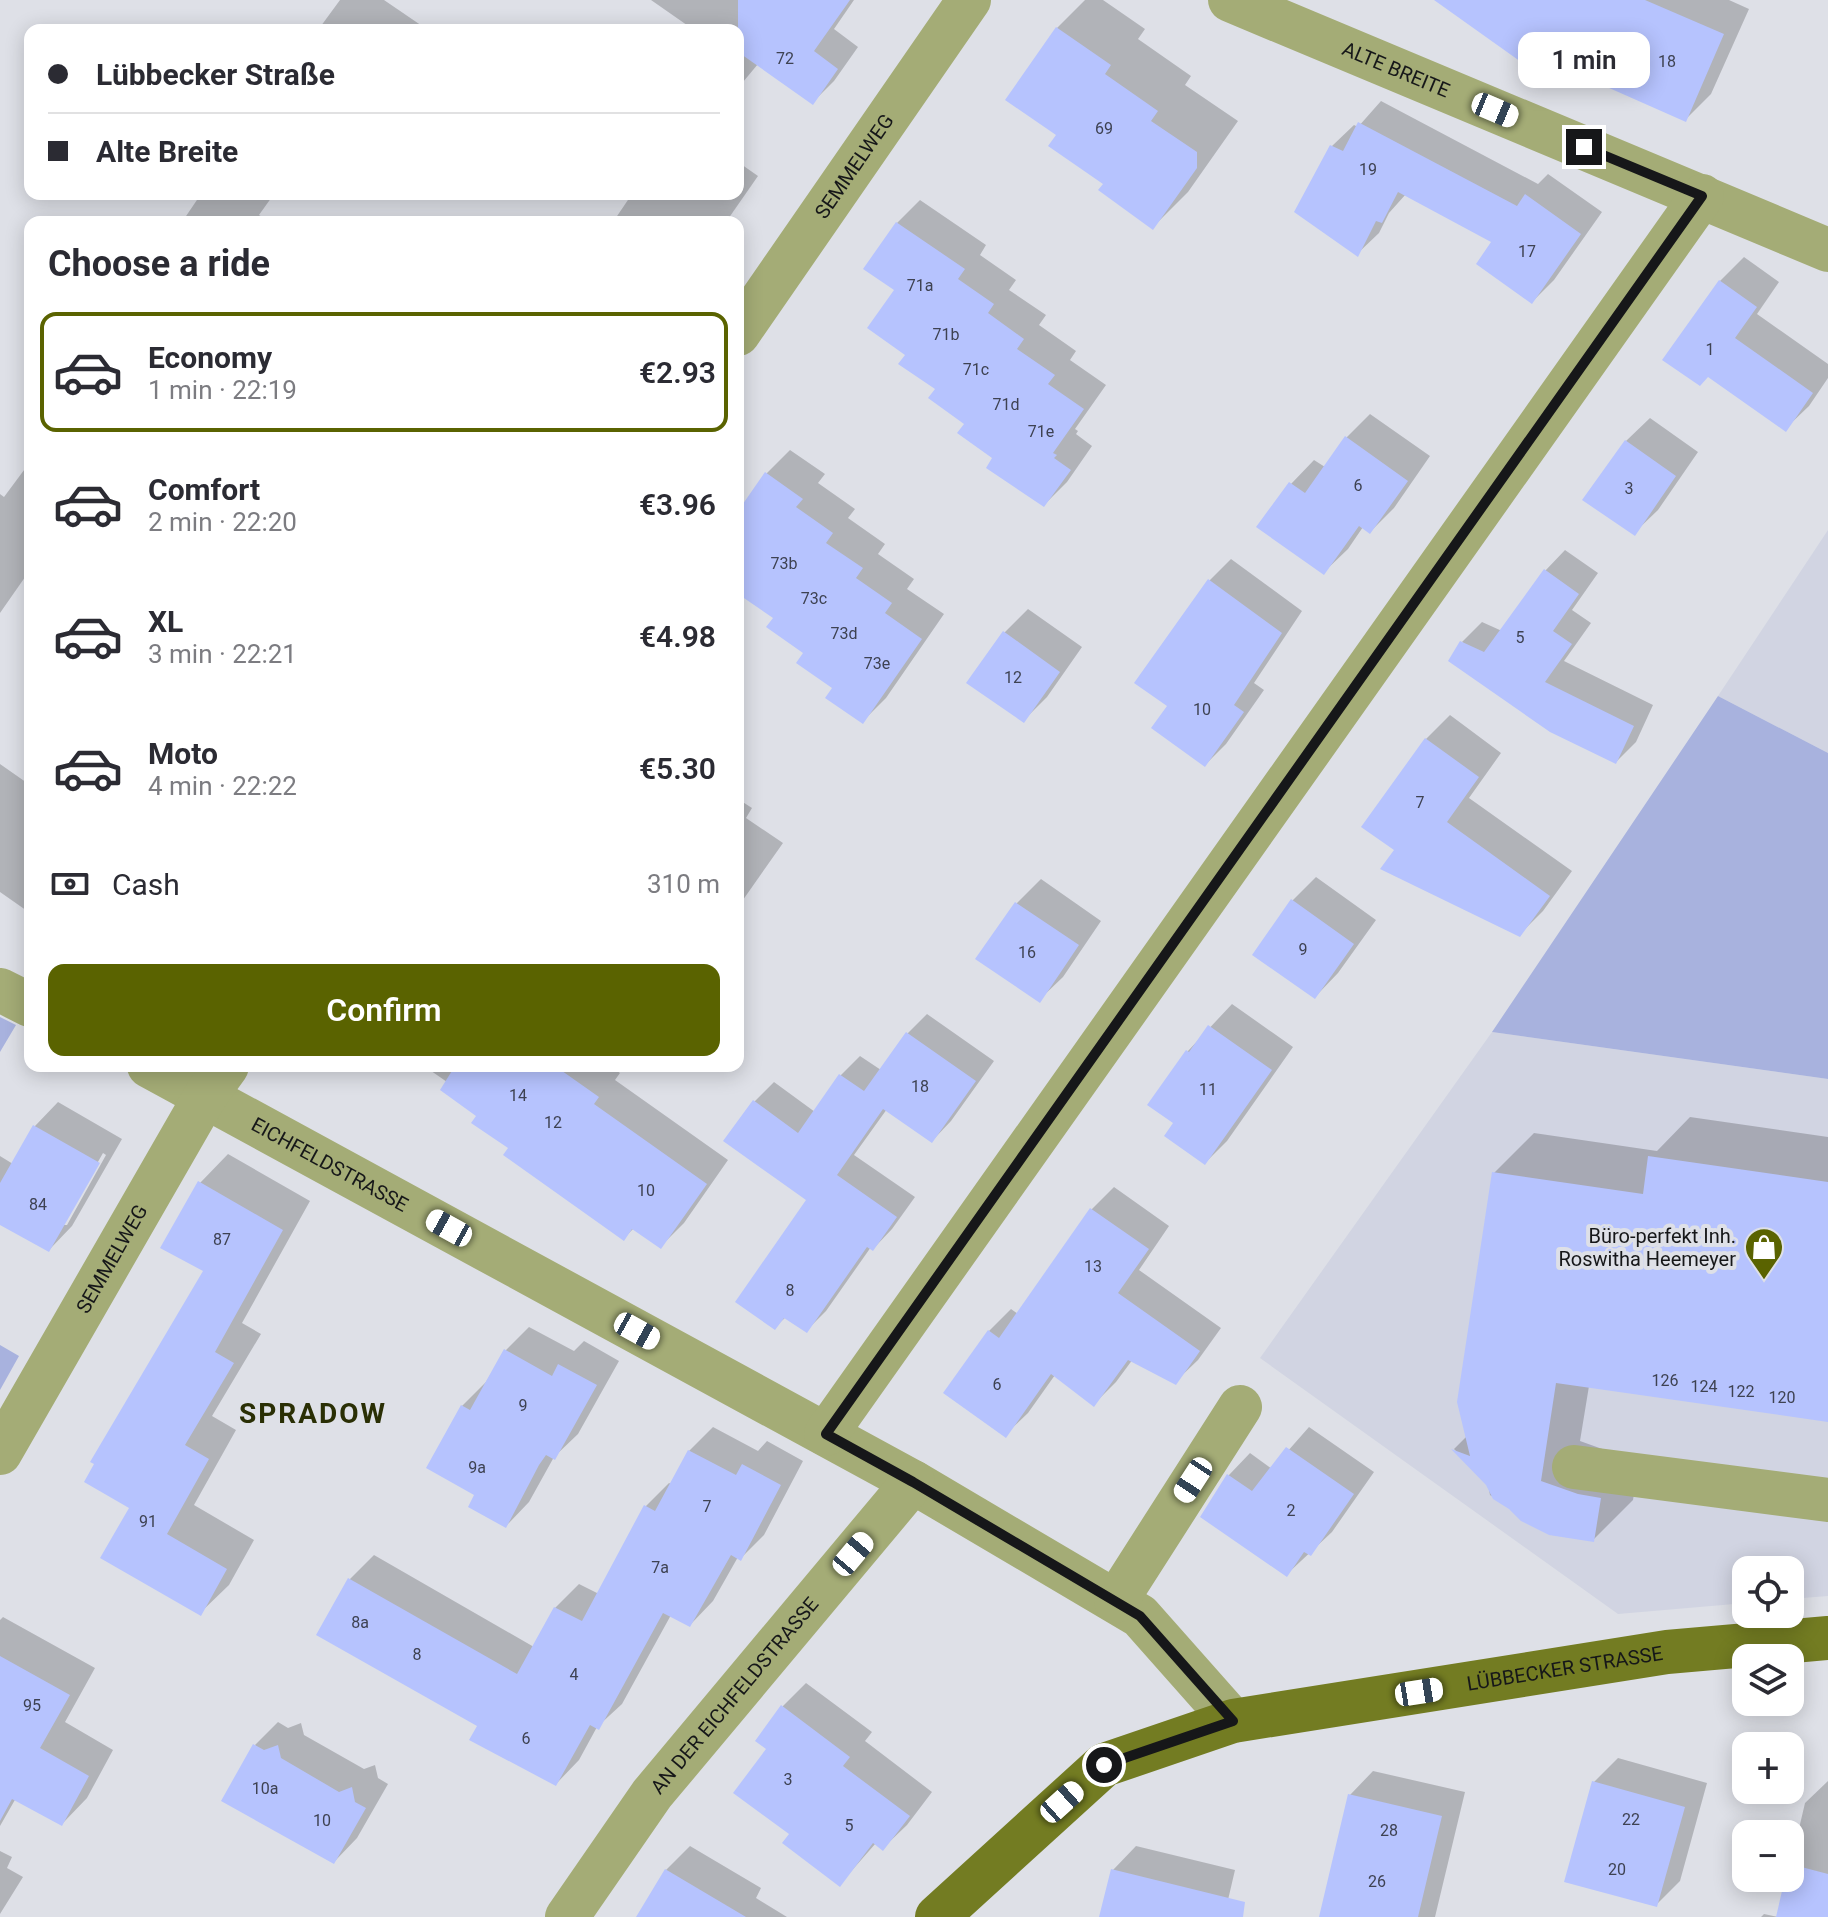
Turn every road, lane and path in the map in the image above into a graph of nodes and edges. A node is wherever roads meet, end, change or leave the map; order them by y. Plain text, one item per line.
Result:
1 (969, 0) edge
2 (1230, 0) edge
3 (1702, 196) junction
4 (1828, 250) edge
5 (744, 325) edge
6 (0, 990) edge
7 (24, 1002) edge
8 (178, 1072) edge
9 (216, 1080) edge
10 (1240, 1407) dead end
11 (826, 1434) junction
12 (0, 1453) edge
13 (1574, 1467) dead end
14 (913, 1482) junction
15 (1828, 1500) edge
16 (1116, 1601) junction
17 (1828, 1638) edge
18 (1233, 1721) junction
19 (567, 1917) edge
20 (937, 1917) edge

1 - 5 street, SEMMELWEG
2 - 3 street, ALTE BREITE
3 - 4 street, ALTE BREITE
3 - 11 street
6 - 7 street
8 - 9 street, EICHFELDSTRASSE
9 - 11 street, EICHFELDSTRASSE
9 - 12 street, SEMMELWEG
10 - 16 street
11 - 14 street, EICHFELDSTRASSE
13 - 15 street
14 - 16 street, EICHFELDSTRASSE
14 - 19 street, AN DER EICHFELDSTRASSE
16 - 18 street, EICHFELDSTRASSE
17 - 18 main road, LÜBBECKER STRASSE
18 - 20 main road, LÜBBECKER STRASSE

